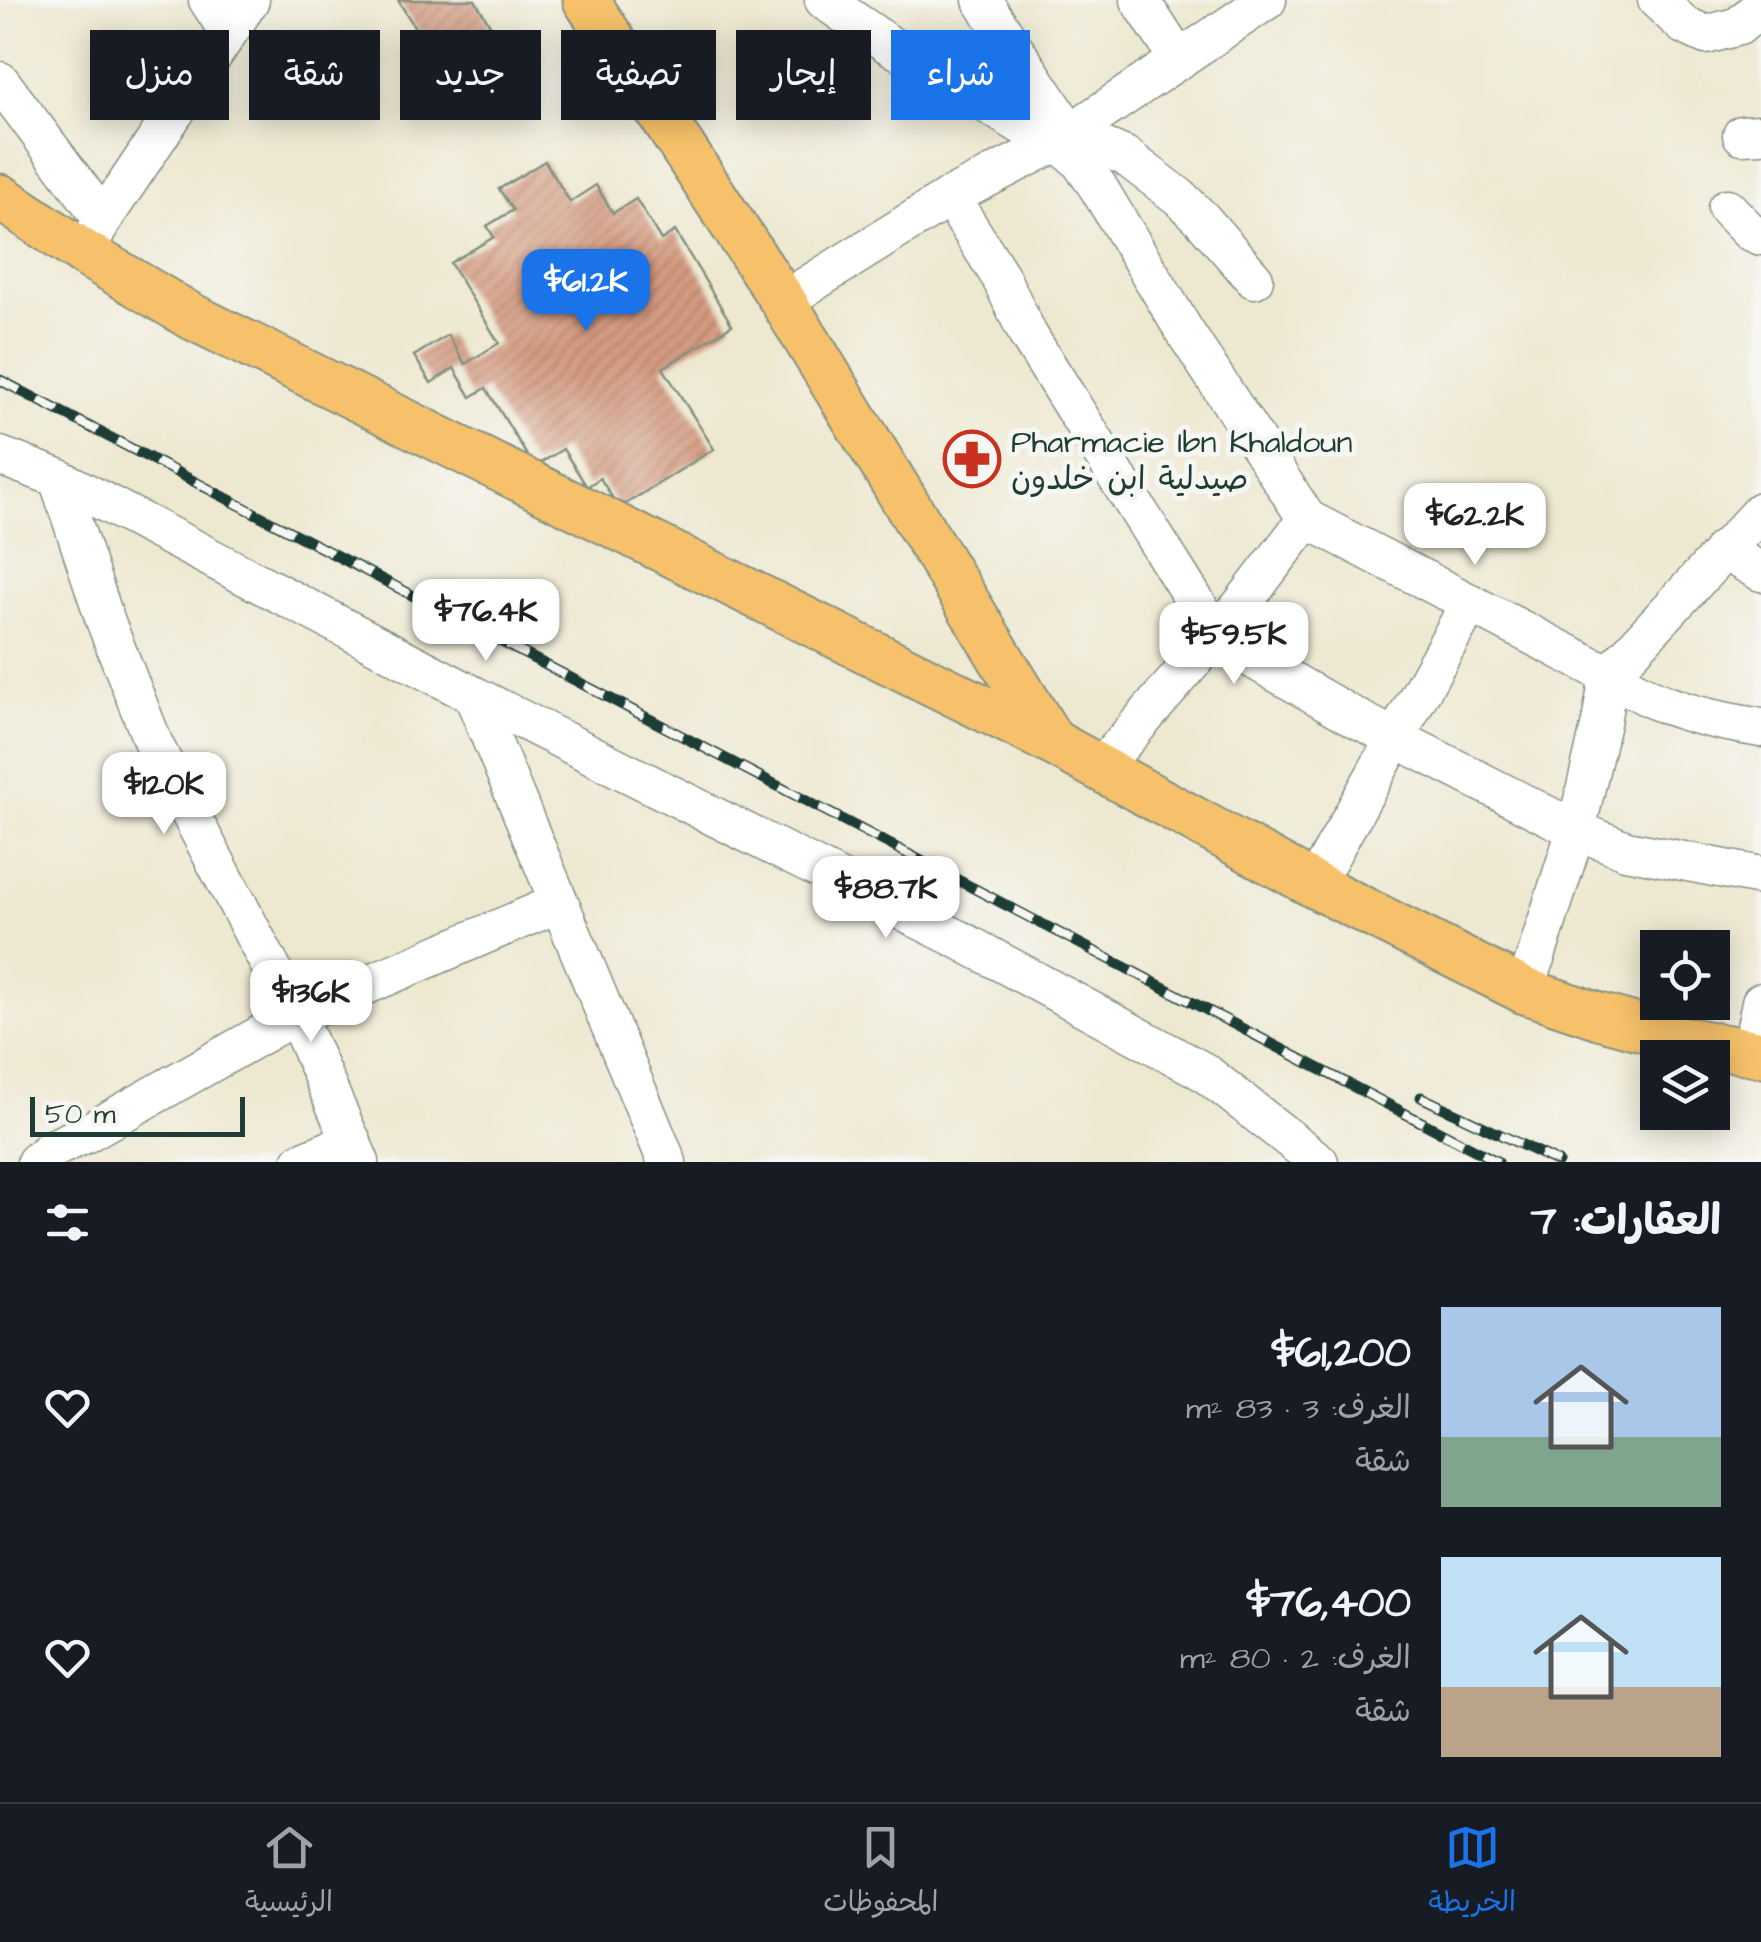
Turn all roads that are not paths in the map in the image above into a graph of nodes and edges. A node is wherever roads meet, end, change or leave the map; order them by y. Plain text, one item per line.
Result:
1 (250, 0) edge
2 (586, 0) edge
3 (824, 0) edge
4 (982, 0) edge
5 (1140, 0) edge
6 (1267, 0) edge
7 (1657, 0) edge
8 (1761, 6) edge
9 (218, 15) edge
10 (1179, 60) junction
11 (0, 82) edge
12 (1064, 137) junction
13 (0, 197) edge
14 (950, 198) junction
15 (1727, 208) dead end
16 (94, 236) junction
17 (1761, 236) edge
18 (1254, 279) dead end
19 (783, 301) junction
20 (0, 456) edge
21 (58, 478) junction
22 (1761, 511) edge
23 (1306, 519) junction
24 (1724, 550) junction
25 (1761, 572) edge
26 (1470, 603) junction
27 (1214, 637) junction
28 (1609, 675) junction
29 (473, 695) junction
30 (1752, 718) edge
31 (1394, 737) junction
32 (1052, 742) junction
33 (1099, 770) junction
34 (1576, 830) junction
35 (1761, 876) edge
36 (1314, 885) junction
37 (559, 903) junction
38 (1525, 991) junction
39 (1761, 1002) edge
40 (296, 1015) junction
41 (1756, 1054) edge
42 (356, 1151) edge
43 (36, 1162) edge
44 (301, 1162) edge
45 (667, 1162) edge
46 (1319, 1162) edge

1 - 9 street
2 - 19 main road
3 - 12 street
4 - 12 street
5 - 10 street
6 - 10 street
7 - 8 street
9 - 16 street
10 - 12 street
11 - 16 street
12 - 14 street
12 - 18 street
12 - 23 street
13 - 16 main road
14 - 19 street
14 - 27 street
15 - 17 street
16 - 32 main road
19 - 32 main road
20 - 21 street
21 - 29 street
21 - 40 street
22 - 24 street
23 - 26 street
23 - 27 street
24 - 25 street
24 - 28 street
26 - 28 street
26 - 31 street
27 - 31 street
27 - 33 street
28 - 30 street
28 - 34 street
29 - 37 street
29 - 46 street
31 - 34 street
31 - 36 street
32 - 33 main road
33 - 36 main road
34 - 35 street
34 - 38 street
36 - 38 main road
37 - 40 street
37 - 45 street
38 - 41 main road
39 - 41 street
40 - 42 street
40 - 43 street
42 - 44 street

